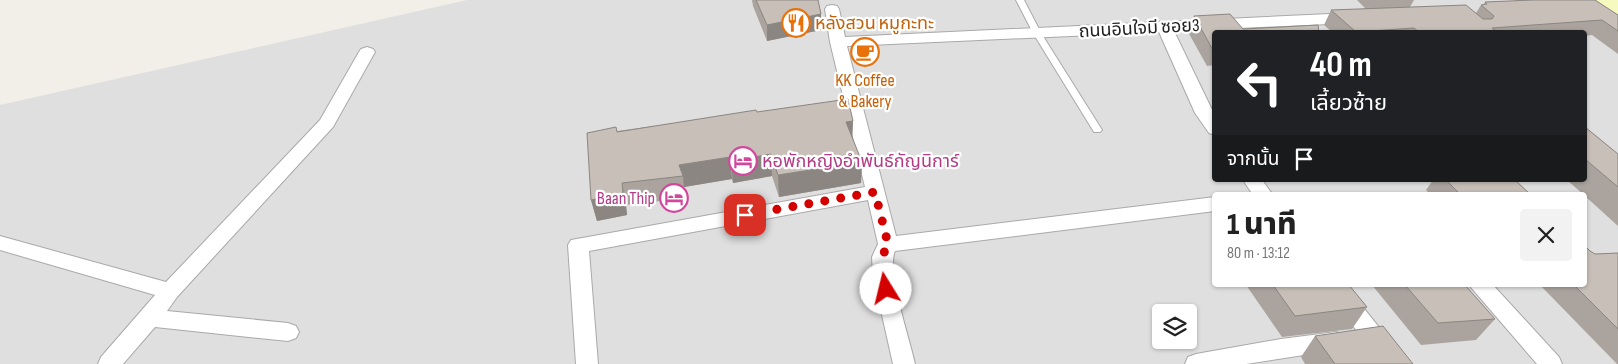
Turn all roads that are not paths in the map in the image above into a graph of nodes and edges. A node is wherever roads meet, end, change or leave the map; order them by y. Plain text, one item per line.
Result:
1 (1020, 0) edge
2 (1582, 0) edge
3 (1606, 0) edge
4 (1618, 8) edge
5 (832, 9) dead end
6 (1368, 17) edge
7 (1310, 20) junction
8 (1618, 24) edge
9 (1165, 26) junction
10 (1320, 30) edge
11 (1037, 33) junction
12 (838, 42) junction
13 (367, 52) dead end
14 (1212, 125) edge
15 (1097, 130) dead end
16 (875, 192) junction
17 (1212, 204) edge
18 (0, 243) edge
19 (888, 244) junction
20 (1335, 287) edge
21 (1482, 287) edge
22 (170, 290) junction
23 (150, 318) junction
24 (288, 332) dead end
25 (109, 364) edge
26 (587, 364) edge
27 (904, 364) edge
28 (1196, 364) edge
29 (1551, 364) edge

1 - 11 lane
2 - 8 main road
3 - 4 main road
5 - 12 street
6 - 7 street, ถนนอินใจมี ซอย3
7 - 9 street, ถนนอินใจมี ซอย3
7 - 10 street
9 - 11 street, ถนนอินใจมี ซอย3
9 - 14 street
11 - 12 street, ถนนอินใจมี ซอย3
11 - 15 lane
12 - 16 street
13 - 22 street
16 - 19 street
16 - 26 street
17 - 19 street
18 - 22 street
19 - 27 street
20 - 28 street
21 - 29 street
22 - 23 street
23 - 24 street
23 - 25 street

